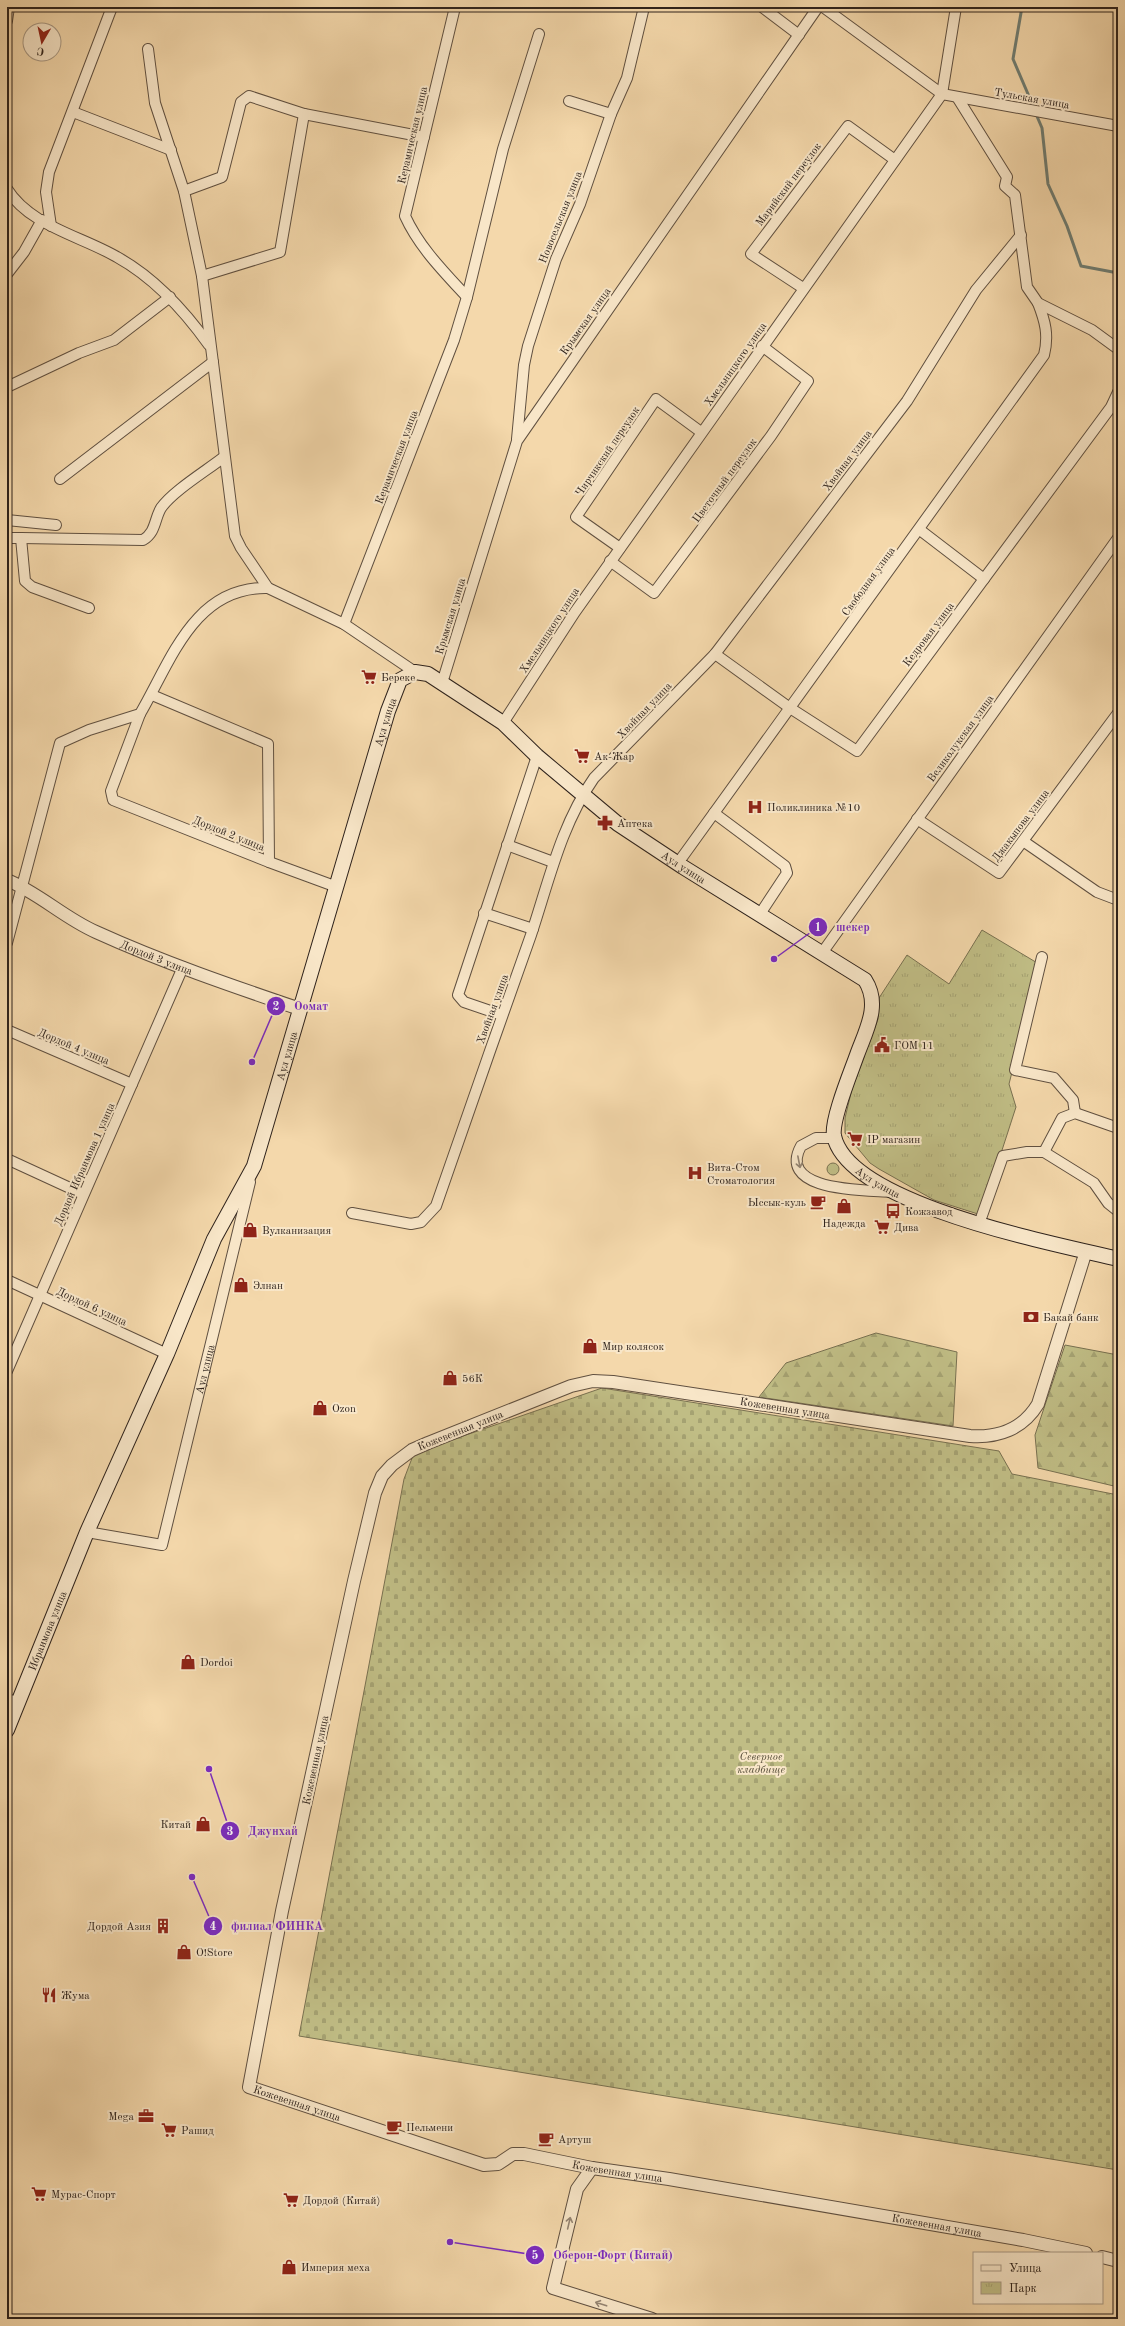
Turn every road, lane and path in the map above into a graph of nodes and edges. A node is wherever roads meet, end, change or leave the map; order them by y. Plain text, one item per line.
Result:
1 (9, 7) edge
2 (112, 7) edge
3 (455, 7) edge
4 (644, 7) edge
5 (762, 7) edge
6 (818, 7) edge
7 (823, 7) edge
8 (956, 7) edge
9 (7, 21) edge
10 (539, 34) dead end
11 (799, 35) junction
12 (148, 49) dead end
13 (942, 94) junction
14 (957, 97) junction
15 (569, 101) dead end
16 (73, 112) junction
17 (304, 114) junction
18 (611, 114) junction
19 (1118, 126) edge
20 (424, 137) junction
21 (171, 150) junction
22 (895, 160) junction
23 (7, 189) edge
24 (184, 191) junction
25 (42, 220) junction
26 (51, 226) junction
27 (1021, 235) junction
28 (7, 274) edge
29 (202, 276) junction
30 (803, 288) junction
31 (170, 297) junction
32 (467, 297) junction
33 (1038, 302) junction
34 (762, 346) junction
35 (210, 347) junction
36 (1118, 349) edge
37 (213, 362) junction
38 (7, 387) edge
39 (1118, 392) edge
40 (701, 432) junction
41 (517, 441) junction
42 (224, 457) junction
43 (60, 479) dead end
44 (7, 520) edge
45 (56, 525) dead end
46 (920, 530) junction
47 (7, 538) edge
48 (21, 538) junction
49 (1118, 538) edge
50 (620, 548) junction
51 (610, 562) junction
52 (984, 579) junction
53 (268, 588) junction
54 (89, 608) dead end
55 (344, 624) junction
56 (715, 654) junction
57 (415, 672) junction
58 (442, 683) junction
59 (152, 694) junction
60 (790, 708) junction
61 (1118, 713) edge
62 (140, 714) junction
63 (502, 723) junction
64 (537, 756) junction
65 (583, 794) junction
66 (714, 813) junction
67 (917, 819) junction
68 (1023, 841) junction
69 (507, 844) junction
70 (268, 862) junction
71 (552, 862) junction
72 (678, 863) junction
73 (7, 880) edge
74 (337, 886) junction
75 (23, 887) junction
76 (1118, 900) edge
77 (484, 913) junction
78 (760, 914) junction
79 (533, 929) junction
80 (7, 943) edge
81 (822, 952) junction
82 (1042, 958) dead end
83 (184, 967) junction
84 (300, 1009) junction
85 (502, 1015) junction
86 (7, 1030) edge
87 (132, 1084) junction
88 (1075, 1113) junction
89 (1118, 1128) edge
90 (834, 1138) junction
91 (1044, 1152) junction
92 (7, 1159) edge
93 (254, 1166) junction
94 (892, 1192) junction
95 (83, 1194) junction
96 (1118, 1210) edge
97 (352, 1213) dead end
98 (979, 1224) junction
99 (1086, 1251) junction
100 (1118, 1259) edge
101 (7, 1280) edge
102 (40, 1295) junction
103 (167, 1354) junction
104 (7, 1371) edge
105 (87, 1532) junction
106 (12, 1701) edge
107 (7, 1730) edge
108 (592, 2168) junction
109 (1081, 2252) edge
110 (1103, 2257) edge
111 (1118, 2261) edge
112 (652, 2319) edge

1 - 9 street
2 - 16 street
3 - 20 street, Керамическая улица
4 - 18 street, Новосельская улица
5 - 11 street
6 - 11 street, Крымская улица
7 - 13 street
8 - 13 street, Хмельницкого улица
10 - 32 street, Керамическая улица
11 - 41 street, Крымская улица
12 - 21 street
13 - 14 street, Тульская улица
13 - 22 street, Хмельницкого улица
14 - 19 street, Тульская улица
14 - 27 street
15 - 18 street
16 - 21 street
16 - 26 street
17 - 20 street
17 - 24 street
17 - 29 street
18 - 41 street, Новосельская улица
20 - 32 street, Керамическая улица
21 - 24 street
22 - 30 street, Хмельницкого улица
22 - 30 street, Марийский переулок
23 - 25 street
24 - 29 street
25 - 26 street
25 - 28 street
26 - 31 street
27 - 33 street
27 - 56 street, Хвойная улица
29 - 35 street
30 - 34 street, Хмельницкого улица
31 - 35 street
31 - 38 street
32 - 55 street, Керамическая улица
33 - 36 street
33 - 46 street, Свободная улица
34 - 40 street, Хмельницкого улица
34 - 51 street, Цветочный переулок
35 - 37 street
37 - 42 street
37 - 43 street
39 - 52 street, Кедровая улица
40 - 50 street, Хмельницкого улица
40 - 50 street, Чирчикский переулок
41 - 58 street, Крымская улица
42 - 48 street
42 - 53 street
44 - 45 street
46 - 52 street
46 - 60 street, Свободная улица
47 - 48 street
48 - 54 street
49 - 67 street, Великолукская улица
50 - 51 street, Хмельницкого улица
51 - 63 street, Хмельницкого улица
52 - 60 street, Кедровая улица
53 - 55 street
53 - 59 street
55 - 57 street
56 - 60 street, Кедровая улица
56 - 65 street, Хвойная улица
57 - 58 main road, Аул улица
57 - 74 main road, Аул улица
58 - 63 main road, Аул улица
59 - 62 street
59 - 70 street
60 - 66 street, Свободная улица
61 - 68 street, Джакыпова улица
62 - 70 street, Дордой 2 улица
62 - 75 street
63 - 64 main road, Аул улица
64 - 65 main road, Аул улица
64 - 69 street
65 - 71 street, Хвойная улица
65 - 72 main road, Аул улица
66 - 72 street, Свободная улица
66 - 78 street
67 - 68 street, Джакыпова улица
67 - 81 street, Великолукская улица
68 - 76 street
69 - 71 street
69 - 77 street
70 - 74 street, Дордой 2 улица
71 - 79 street, Хвойная улица
72 - 78 main road, Аул улица
73 - 75 street, Дордой 3 улица
74 - 84 main road, Аул улица
75 - 80 street
75 - 83 street, Дордой 3 улица
77 - 79 street
77 - 85 street
78 - 81 main road, Аул улица
79 - 85 street, Хвойная улица
81 - 90 main road, Аул улица
82 - 88 street
83 - 84 street, Дордой 3 улица
83 - 87 street, Дордой Ибраимова 1 улица
84 - 93 main road, Аул улица
85 - 97 street, Хвойная улица
86 - 87 street, Дордой 4 улица
87 - 95 street, Дордой Ибраимова 1 улица
88 - 89 street
88 - 91 street
90 - 94 main road, Аул улица
90 -> 94 street
91 - 96 street
91 - 98 street
92 - 95 street
93 - 103 main road, Ибраимова улица
93 - 105 street, Аул улица
94 - 98 main road, Аул улица
95 - 102 street, Дордой Ибраимова 1 улица
98 - 99 main road, Аул улица
99 - 100 main road, Аул улица
99 - 108 street, Кожевенная улица
101 - 102 street, Дордой 6 улица
102 - 103 street, Дордой 6 улица
102 - 104 street, Дордой Ибраимова 1 улица
103 - 105 main road, Ибраимова улица
105 - 106 main road, Ибраимова улица
106 - 107 main road, Ибраимова улица
108 - 109 street, Кожевенная улица
112 -> 108 street
110 - 111 street

